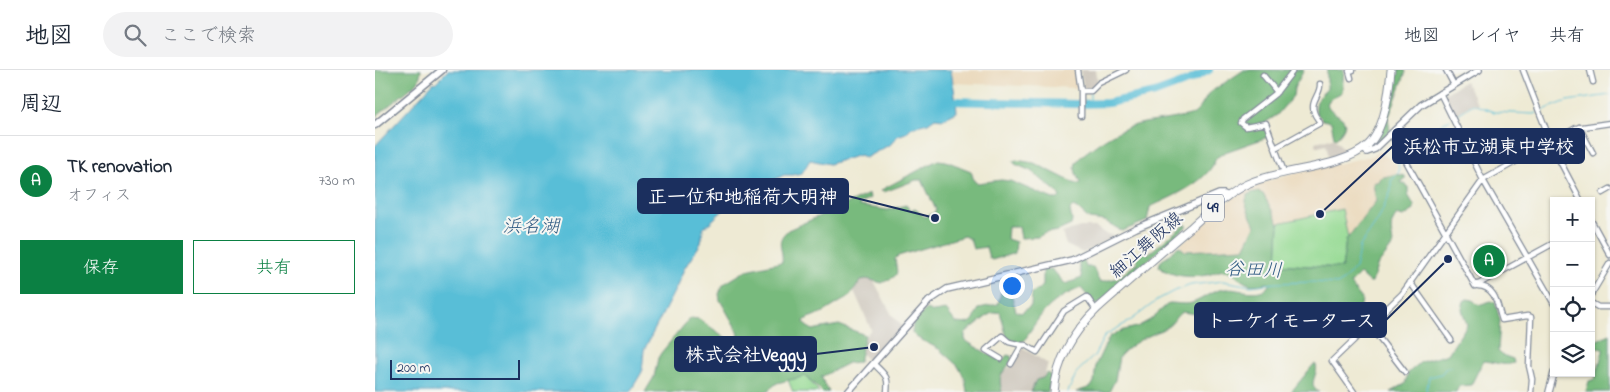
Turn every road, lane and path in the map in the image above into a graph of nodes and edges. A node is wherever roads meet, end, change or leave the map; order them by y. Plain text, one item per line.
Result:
1 (442, 70) edge
2 (1078, 70) edge
3 (1126, 70) edge
4 (1353, 70) edge
5 (1391, 70) edge
6 (1446, 70) edge
7 (1479, 70) edge
8 (1523, 70) edge
9 (1590, 70) edge
10 (1292, 72) dead end
11 (1263, 75) dead end
12 (1351, 78) dead end
13 (1593, 82) dead end
14 (1320, 84) dead end
15 (1454, 85) junction
16 (1081, 92) junction
17 (1277, 92) junction
18 (1440, 93) junction
19 (1081, 116) dead end
20 (1610, 123) edge
21 (375, 125) edge
22 (1579, 127) junction
23 (1391, 134) junction
24 (1551, 142) junction
25 (1275, 148) junction
26 (1363, 149) junction
27 (1593, 153) dead end
28 (1284, 172) junction
29 (1483, 180) junction
30 (1610, 189) edge
31 (1603, 194) dead end
32 (1227, 197) junction
33 (1579, 197) edge
34 (1595, 228) edge
35 (1446, 232) junction
36 (1550, 245) edge
37 (1610, 255) edge
38 (1527, 258) junction
39 (1610, 263) edge
40 (1410, 282) junction
41 (1477, 284) junction
42 (1595, 288) edge
43 (1550, 297) edge
44 (1595, 305) edge
45 (1610, 307) edge
46 (1096, 310) junction
47 (1369, 325) junction
48 (1451, 340) dead end
49 (1022, 345) junction
50 (1001, 359) dead end
51 (874, 364) junction
52 (1011, 364) dead end
53 (1405, 372) dead end
54 (1553, 377) edge
55 (848, 392) edge
56 (887, 392) edge
57 (1054, 392) edge
58 (1354, 392) edge
59 (1531, 392) edge
60 (1549, 392) edge

1 - 21 main road
2 - 16 street
3 - 16 street
4 - 12 street
5 - 26 main road, 細江舞阪線 / 49
6 - 15 street
7 - 15 street
8 - 24 street
9 - 13 street
10 - 17 street
11 - 17 street
14 - 25 street
15 - 18 street
16 - 19 street
17 - 25 street
18 - 23 street
18 - 29 street
20 - 22 street
22 - 24 street
22 - 27 street
23 - 26 street
23 - 35 street
24 - 29 street
24 - 33 street
25 - 28 street
26 - 28 main road, 細江舞阪線 / 49
28 - 32 main road, 細江舞阪線 / 49
29 - 35 street
29 - 38 street
30 - 31 street
32 - 46 main road, 細江舞阪線 / 49
32 - 51 street
34 - 37 street
35 - 40 street
35 - 41 street
36 - 38 street
38 - 41 street
38 - 43 street
39 - 42 street
40 - 47 street
40 - 48 street
41 - 59 street
44 - 45 street
46 - 49 street
46 - 57 main road, 細江舞阪線 / 49
47 - 53 street
47 - 58 street
49 - 50 street
49 - 52 street
51 - 55 street
51 - 56 street
54 - 60 street

